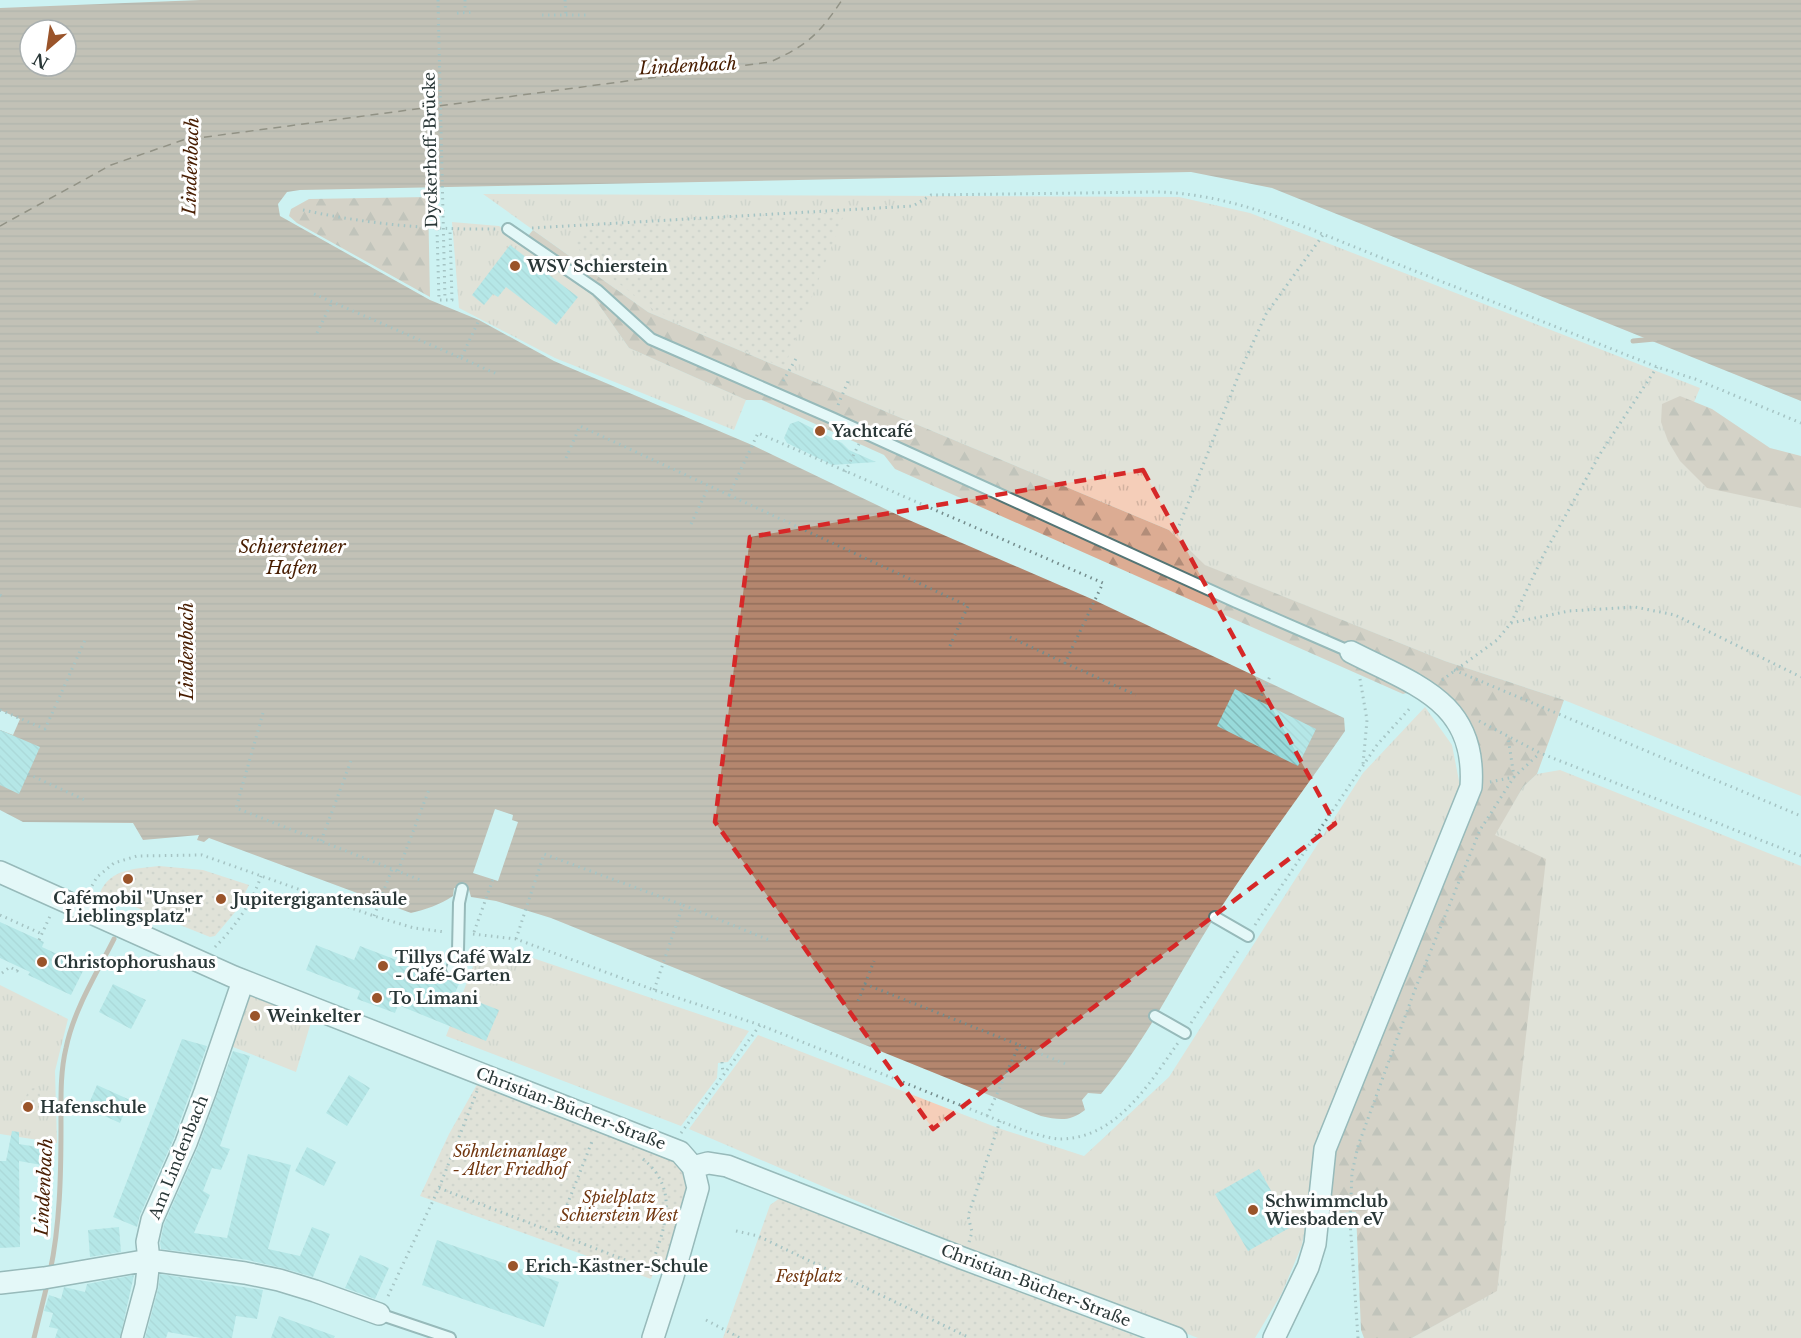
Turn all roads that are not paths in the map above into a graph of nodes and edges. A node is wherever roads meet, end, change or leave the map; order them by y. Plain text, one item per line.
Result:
1 (508, 229) road end
2 (1351, 652) joint
3 (0, 872) edge
4 (462, 889) dead end
5 (1215, 917) dead end
6 (1248, 936) dead end
7 (452, 969) dead end
8 (241, 986) junction
9 (1155, 1016) dead end
10 (1185, 1033) dead end
11 (693, 1167) junction
12 (149, 1260) junction
13 (0, 1283) edge
14 (379, 1314) joint
15 (132, 1338) edge
16 (450, 1338) edge
17 (653, 1338) edge
18 (1176, 1338) edge
19 (1274, 1338) edge

1 - 2 lane
2 - 19 street
3 - 8 street, Christian-Bücher-Straße
4 - 7 lane
5 - 6 lane
8 - 11 street, Christian-Bücher-Straße
8 - 12 street, Am Lindenbach
9 - 10 lane
11 - 17 street
11 - 18 street, Christian-Bücher-Straße
12 - 13 street
12 - 14 street
12 - 15 street, Am Lindenbach
14 - 16 lane

